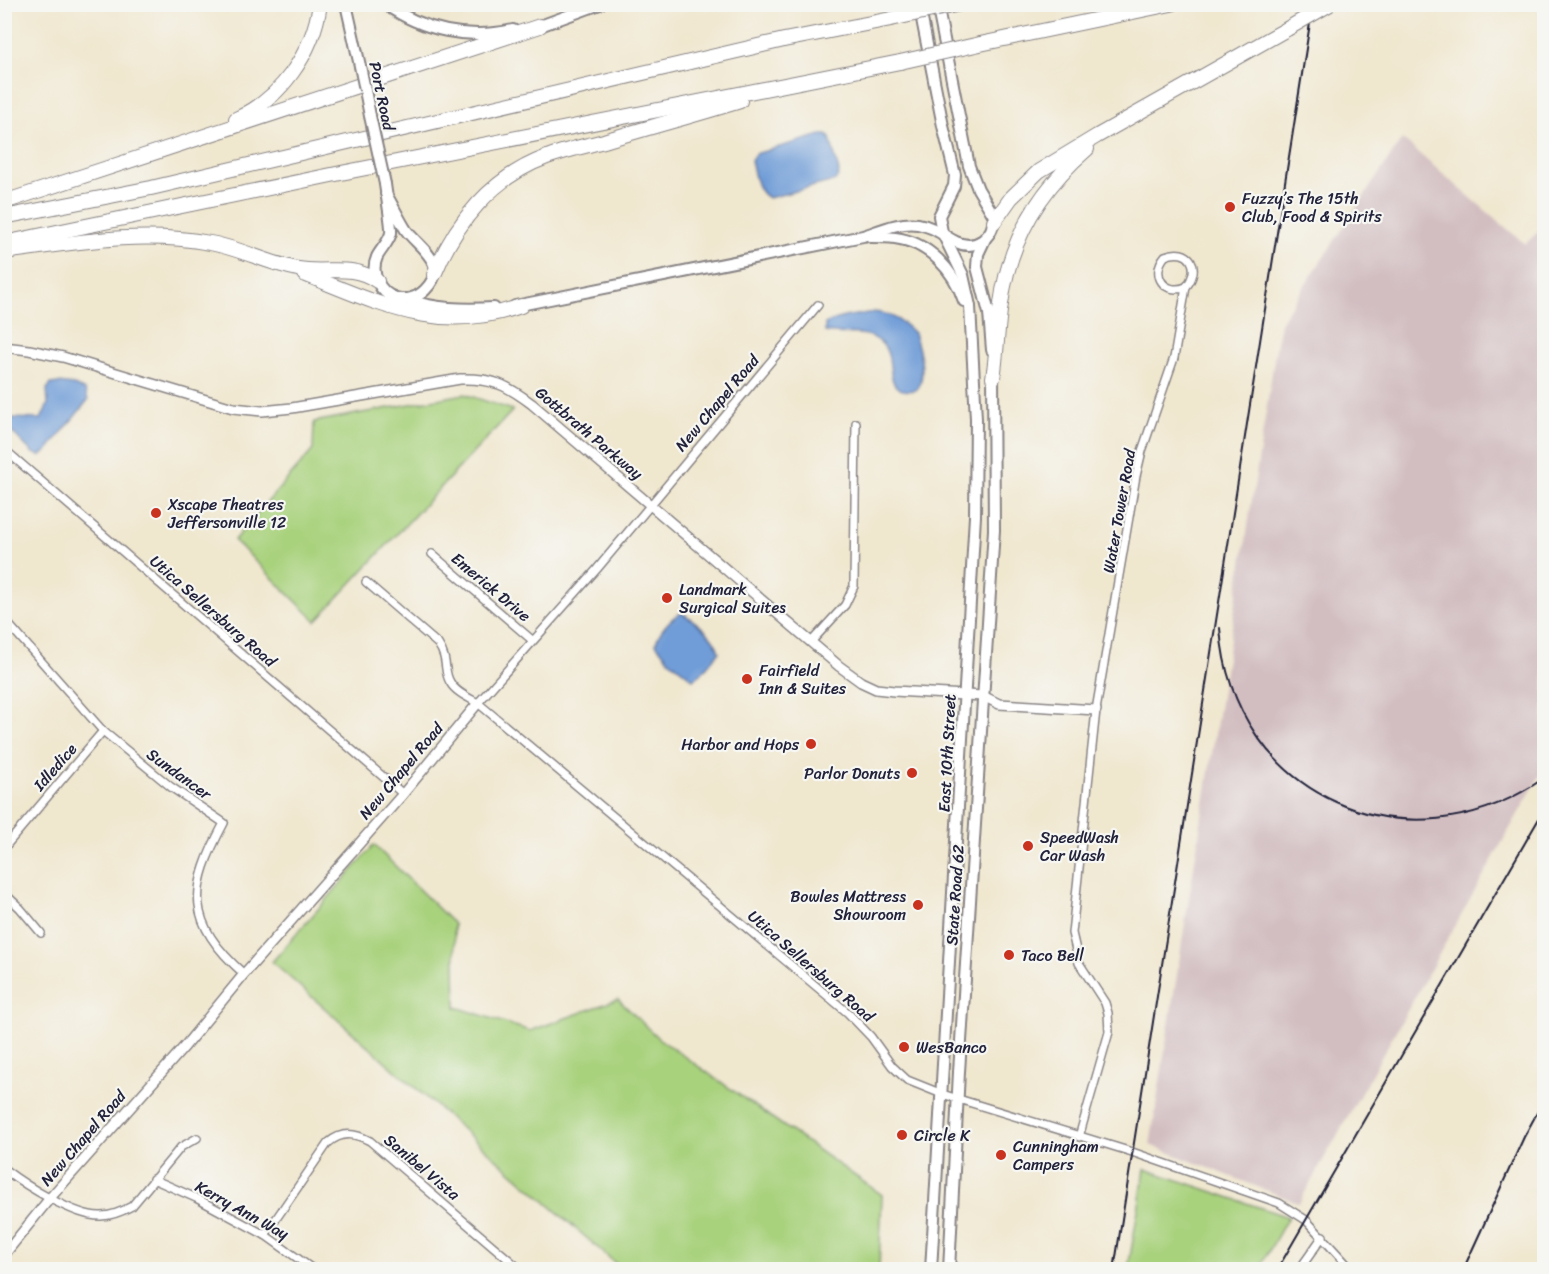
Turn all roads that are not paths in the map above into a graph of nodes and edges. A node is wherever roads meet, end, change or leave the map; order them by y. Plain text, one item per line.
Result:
1 (320, 4) edge
2 (346, 4) edge
3 (385, 4) edge
4 (600, 4) edge
5 (919, 4) edge
6 (937, 4) edge
7 (960, 4) edge
8 (1172, 4) edge
9 (1330, 4) edge
10 (540, 26) junction
11 (805, 81) junction
12 (1145, 110) junction
13 (203, 137) junction
14 (385, 189) junction
15 (4, 202) edge
16 (4, 217) edge
17 (994, 222) junction
18 (863, 236) junction
19 (944, 237) junction
20 (986, 239) junction
21 (4, 243) edge
22 (4, 252) edge
23 (298, 269) junction
24 (434, 275) junction
25 (377, 281) junction
26 (1186, 287) junction
27 (405, 299) junction
28 (818, 305) dead end
29 (521, 306) junction
30 (971, 321) junction
31 (4, 347) edge
32 (993, 378) junction
33 (856, 423) dead end
34 (4, 449) edge
35 (651, 506) junction
36 (432, 554) dead end
37 (366, 582) dead end
38 (4, 619) edge
39 (532, 640) junction
40 (811, 642) junction
41 (965, 696) junction
42 (983, 696) junction
43 (478, 704) junction
44 (1096, 710) junction
45 (103, 731) junction
46 (403, 794) junction
47 (6, 845) edge
48 (4, 892) edge
49 (41, 933) dead end
50 (244, 974) junction
51 (942, 1094) junction
52 (957, 1098) junction
53 (1079, 1137) junction
54 (197, 1138) dead end
55 (4, 1169) edge
56 (153, 1179) junction
57 (50, 1198) junction
58 (266, 1234) junction
59 (1323, 1236) junction
60 (4, 1255) edge
61 (314, 1269) edge
62 (521, 1269) edge
63 (932, 1269) edge
64 (949, 1269) edge
65 (1299, 1269) edge
66 (1352, 1269) edge

1 - 13 highway
2 - 14 main road, Port Road, bridge
3 - 10 main road
4 - 10 main road
5 - 19 main road
6 - 17 main road
7 - 16 highway, bridge
8 - 11 highway, bridge
9 - 12 highway, bridge
10 - 13 highway
11 - 21 highway
11 - 24 highway
12 - 17 highway
12 - 32 highway
13 - 15 highway
14 - 24 main road
14 - 25 main road
17 - 20 main road
18 - 19 main road
18 - 29 main road
18 - 30 main road
19 - 20 main road
19 - 30 main road, East 10th Street
20 - 32 main road
22 - 23 highway
23 - 25 highway
23 - 29 highway
24 - 27 main road
25 - 27 main road
26 - 26 street, Water Tower Road
26 - 44 street, Water Tower Road
27 - 29 main road
28 - 35 street, New Chapel Road
30 - 41 main road, East 10th Street
31 - 35 street, Gottbrath Parkway
32 - 42 main road, State Road 62
33 - 40 street
34 - 46 street, Utica Sellersburg Road
35 - 39 street, New Chapel Road
35 - 40 street, Gottbrath Parkway
36 - 39 street, Emerick Drive
37 - 43 street, Utica Sellersburg Road
38 - 45 street, Sundancer
39 - 43 street, New Chapel Road
40 - 41 street, Gottbrath Parkway
41 - 42 street, Gottbrath Parkway
41 - 51 main road, East 10th Street
42 - 44 street, Gottbrath Parkway
42 - 52 main road, State Road 62
43 - 46 street, New Chapel Road
43 - 51 street, Utica Sellersburg Road
44 - 53 street, Water Tower Road
45 - 47 street, Idledice
45 - 50 street, Sundancer
46 - 50 street, New Chapel Road
48 - 49 street
50 - 57 street, New Chapel Road
51 - 52 street, Utica Sellersburg Road
51 - 63 main road, East 10th Street
52 - 53 street, Utica Sellersburg Road
52 - 64 main road, State Road 62
53 - 59 street, Utica Sellersburg Road
54 - 56 street
55 - 57 street
56 - 57 street
56 - 58 street, Kerry Ann Way
57 - 60 street, New Chapel Road
58 - 61 street, Kerry Ann Way
58 - 62 street, Sanibel Vista
59 - 65 street
59 - 66 street, Utica Sellersburg Road

